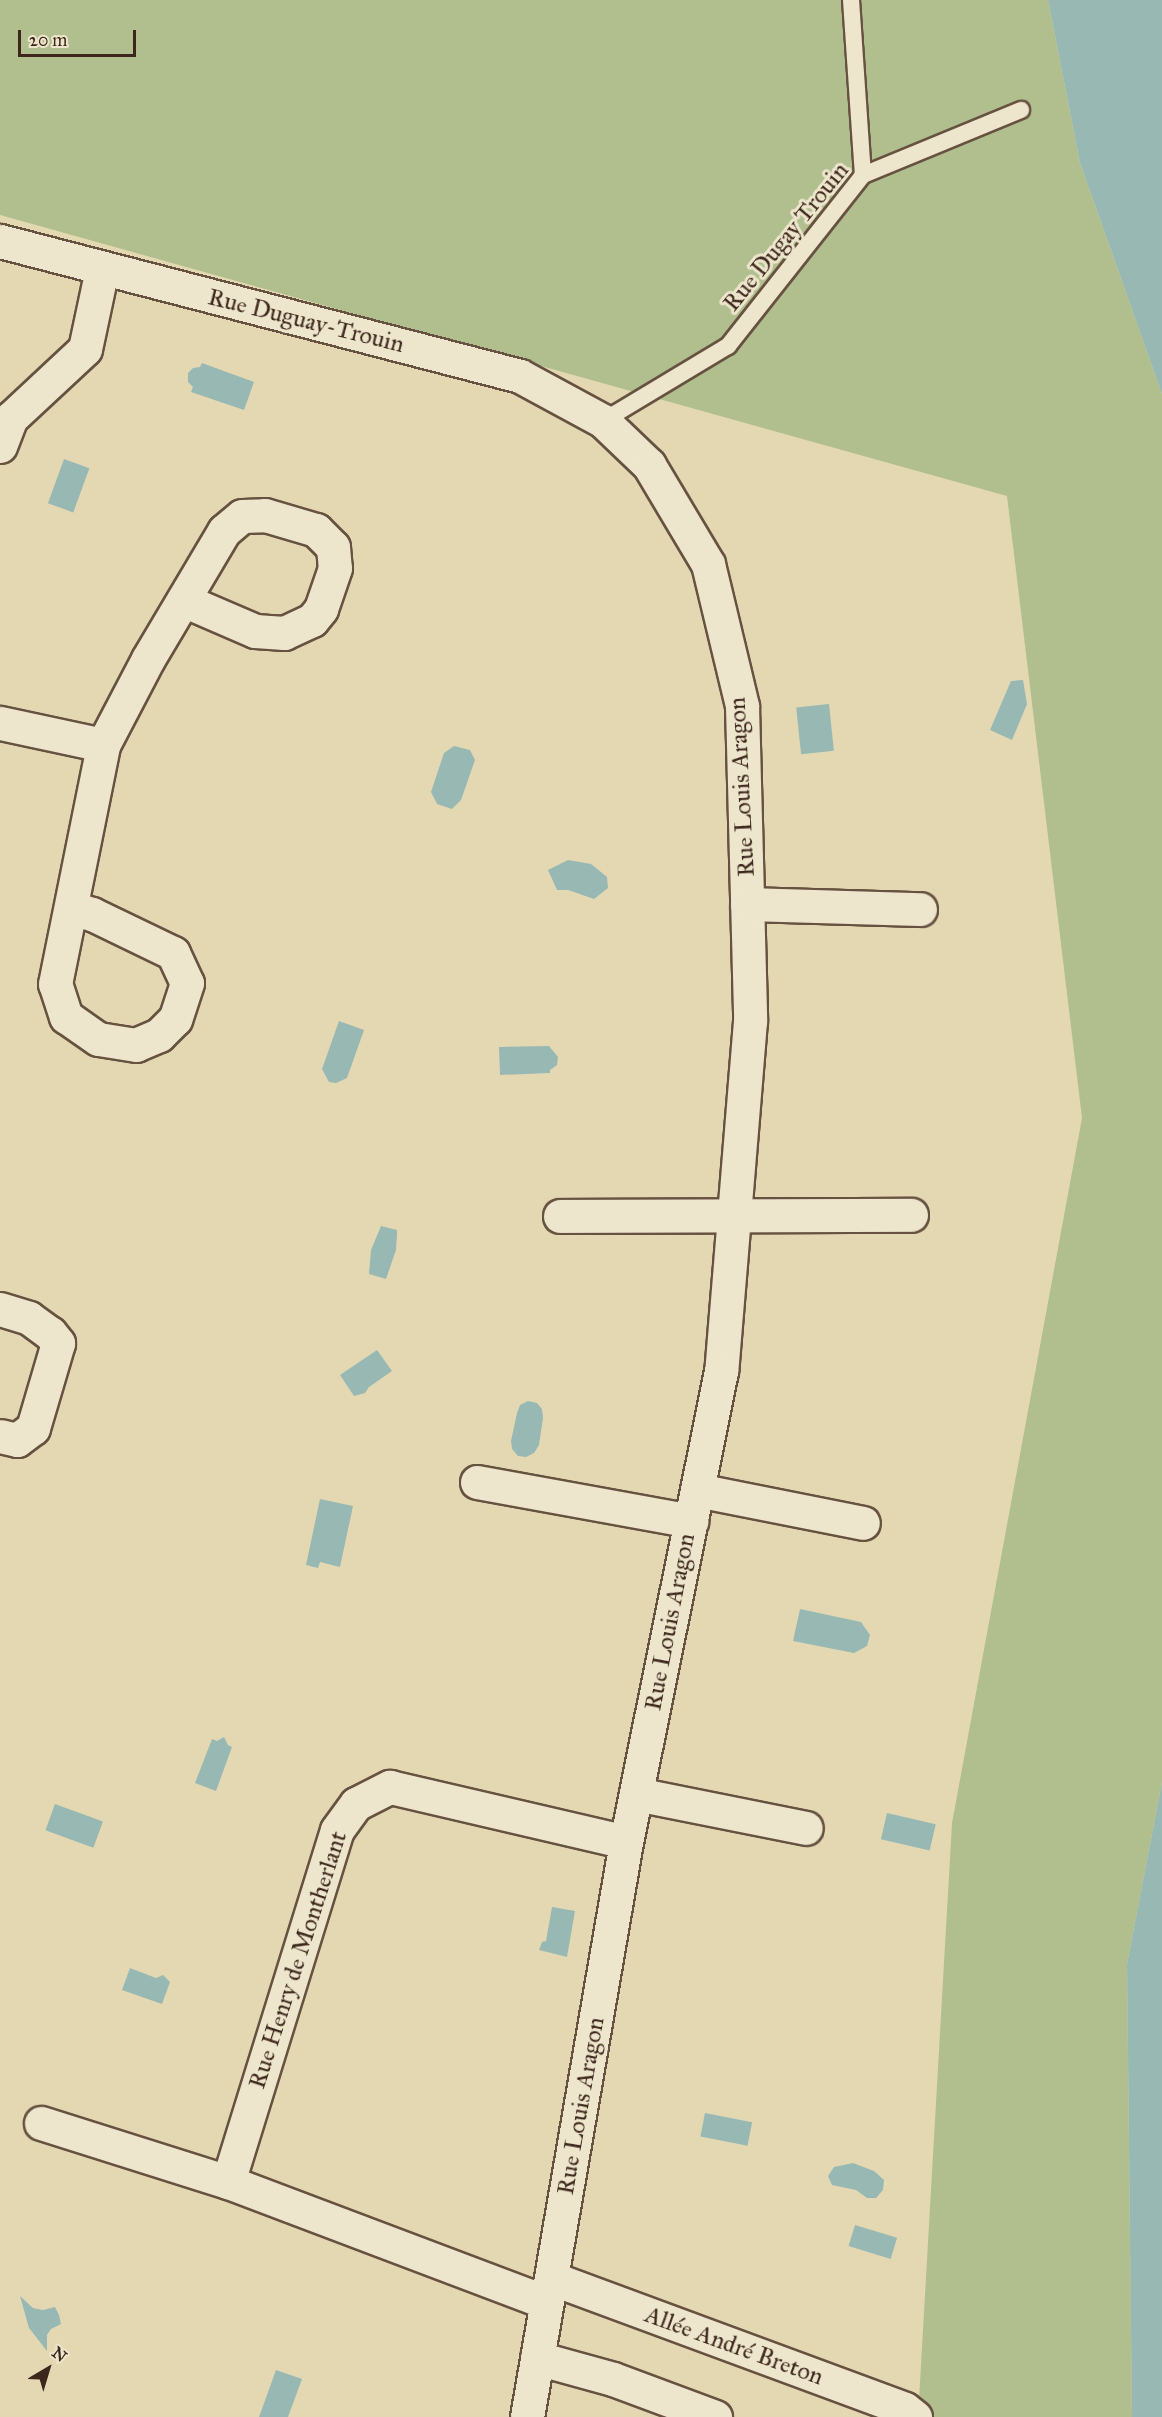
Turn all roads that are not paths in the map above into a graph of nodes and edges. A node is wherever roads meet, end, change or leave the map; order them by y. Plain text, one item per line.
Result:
1 (851, 0) edge
2 (1021, 110) dead end
3 (863, 175) junction
4 (0, 241) edge
5 (102, 269) junction
6 (603, 421) junction
7 (0, 446) edge
8 (183, 600) junction
9 (0, 723) edge
10 (103, 745) junction
11 (747, 904) junction
12 (72, 908) junction
13 (920, 909) dead end
14 (911, 1215) dead end
15 (560, 1216) dead end
16 (734, 1216) junction
17 (0, 1309) edge
18 (0, 1436) edge
19 (477, 1482) dead end
20 (694, 1505) junction
21 (863, 1523) dead end
22 (636, 1794) junction
23 (806, 1828) dead end
24 (626, 1842) junction
25 (41, 2123) dead end
26 (228, 2182) junction
27 (549, 2290) junction
28 (537, 2358) junction
29 (527, 2417) edge
30 (715, 2417) edge
31 (915, 2417) edge

1 - 3 lane
2 - 3 lane, Rue Dugay Trouin
3 - 6 lane, Rue Dugay Trouin
4 - 5 street, Rue Duguay-Trouin
5 - 6 street, Rue Duguay-Trouin
5 - 7 street
6 - 11 street, Rue Louis Aragon
8 - 8 street
8 - 10 street
9 - 10 street
10 - 12 street
11 - 13 street, Rue Louis Aragon
11 - 16 street, Rue Louis Aragon
12 - 12 street
14 - 16 street
15 - 16 street
16 - 20 street, Rue Louis Aragon
17 - 18 street
19 - 20 street, Rue Louis Aragon
20 - 21 street, Rue Louis Aragon
20 - 22 street, Rue Louis Aragon
22 - 23 street
22 - 24 street, Rue Louis Aragon
24 - 26 street, Rue Henry de Montherlant
24 - 27 street, Rue Louis Aragon
25 - 26 street
26 - 27 street
27 - 28 street, Rue Louis Aragon
27 - 31 street, Allée André Breton
28 - 29 street, Rue Louis Aragon
28 - 30 street

